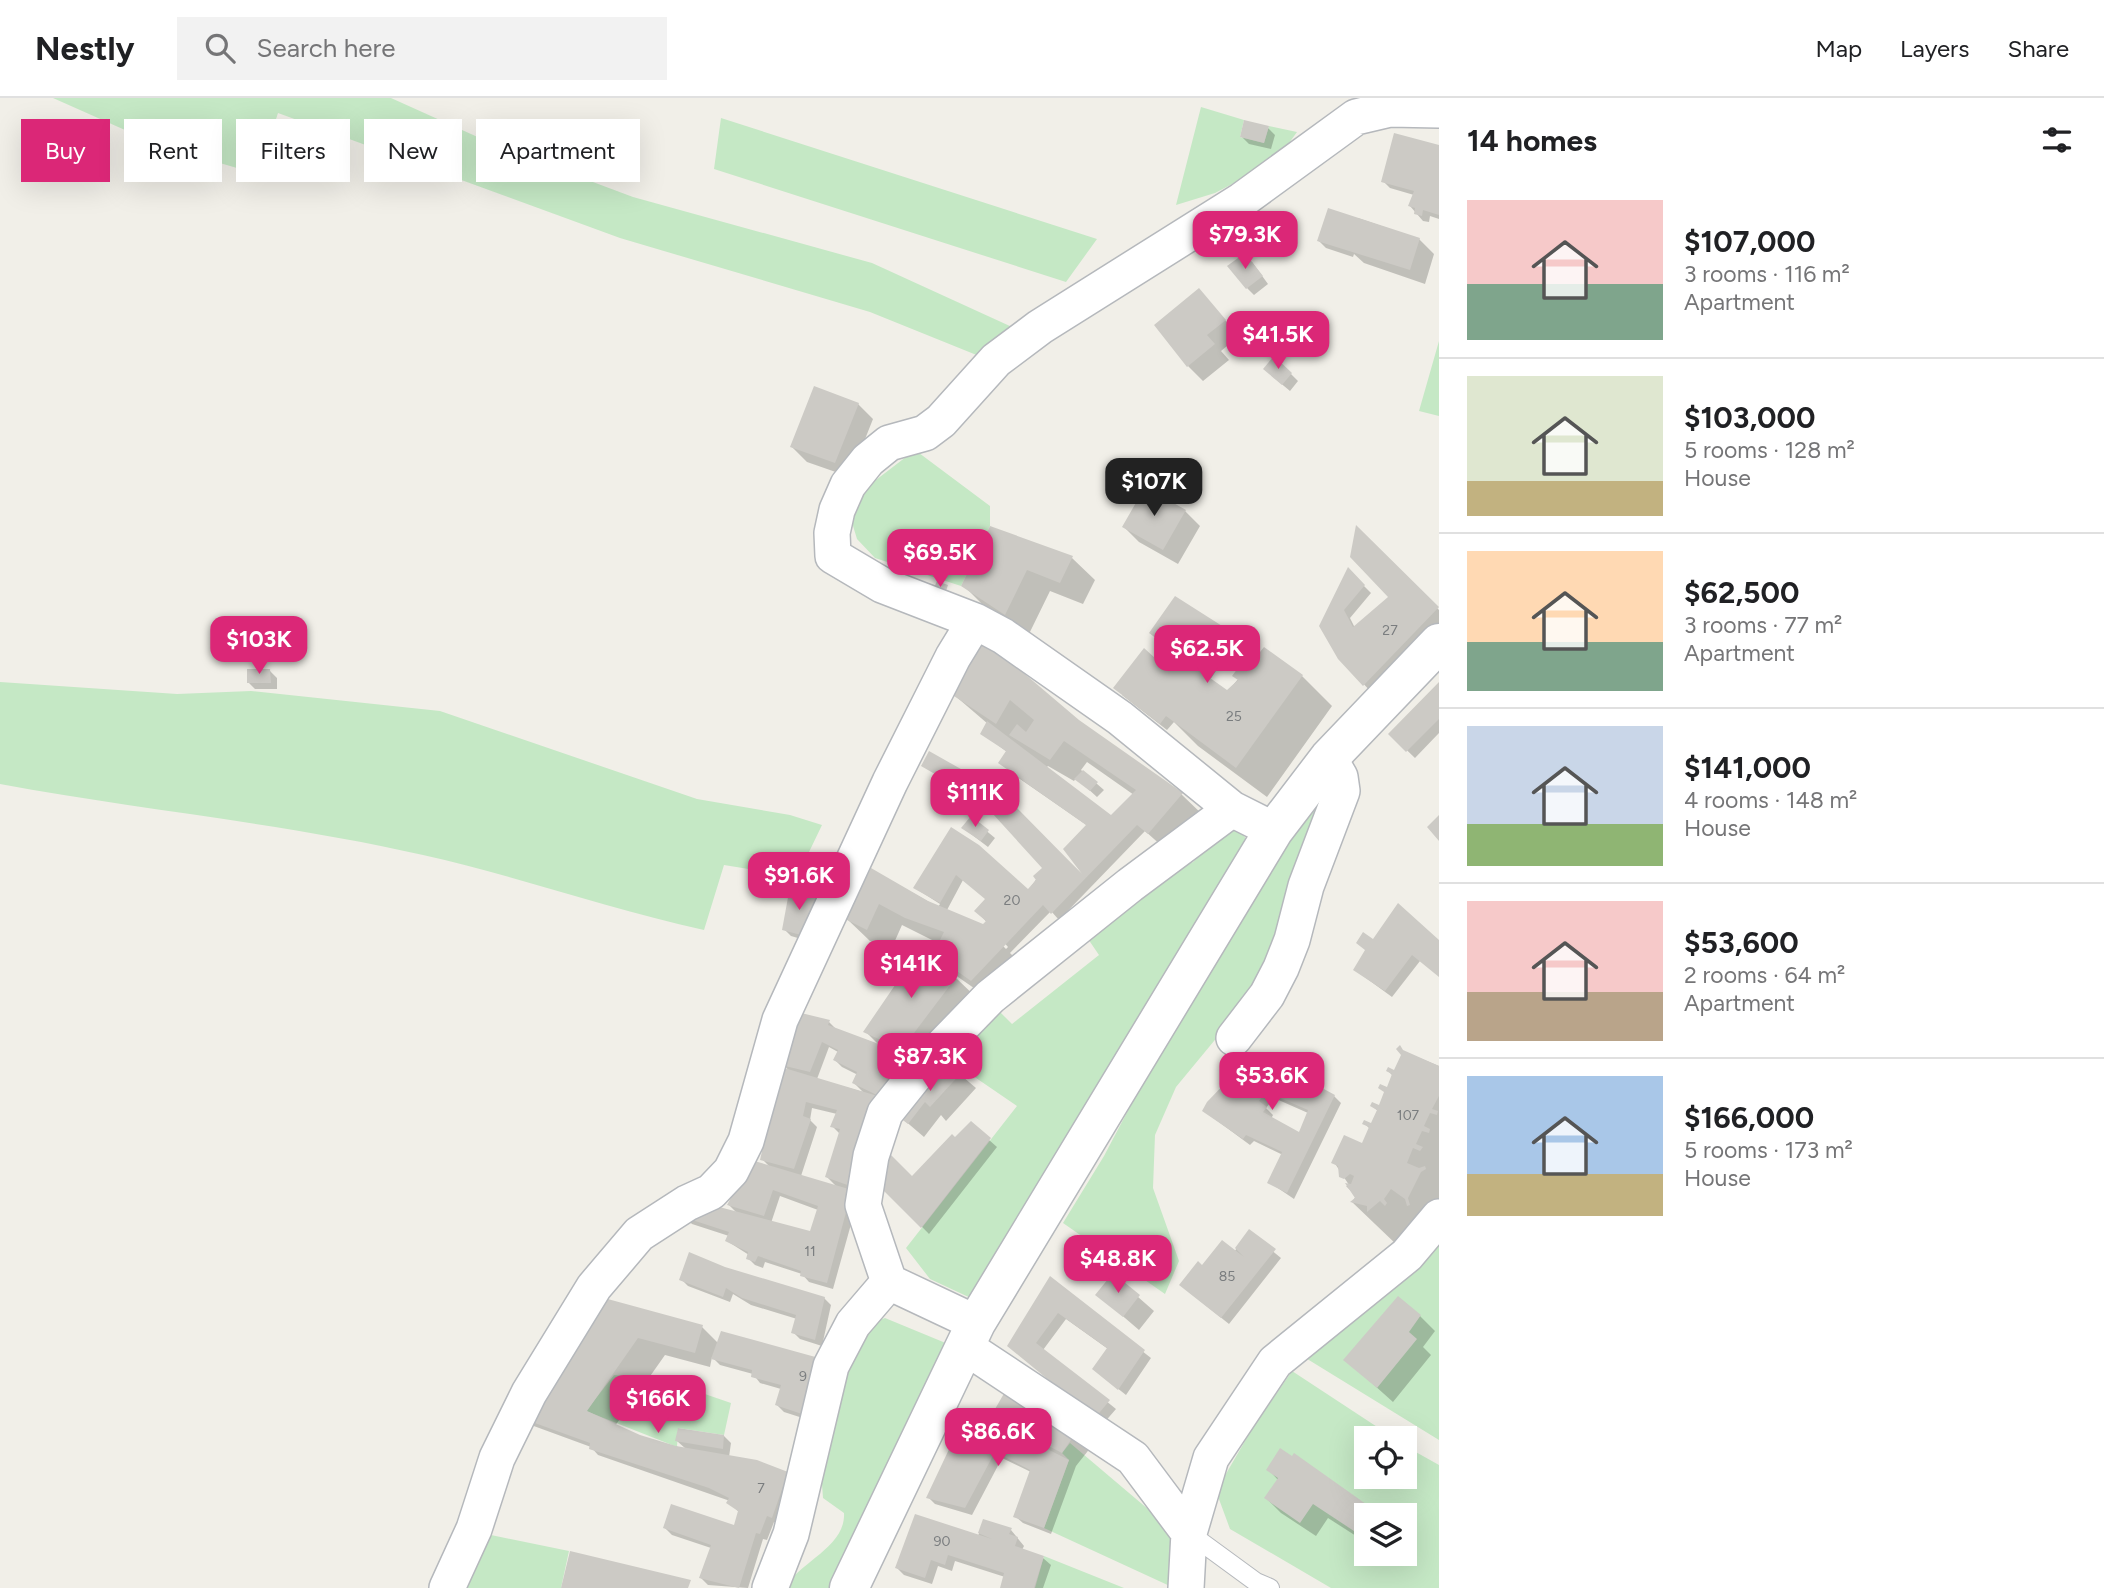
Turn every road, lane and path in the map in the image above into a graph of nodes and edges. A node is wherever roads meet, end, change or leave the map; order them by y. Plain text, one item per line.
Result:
1 (1439, 110) edge
2 (975, 621) junction
3 (1439, 643) edge
4 (1329, 758) junction
5 (1232, 809) junction
6 (1274, 830) junction
7 (1234, 1038) dead end
8 (1439, 1217) edge
9 (889, 1282) junction
10 (970, 1334) junction
11 (1189, 1533) junction
12 (447, 1588) edge
13 (770, 1588) edge
14 (849, 1588) edge
15 (1186, 1588) edge
16 (1270, 1588) edge

1 - 2 street
2 - 5 street
2 - 12 street
3 - 4 street
4 - 6 street
4 - 7 street
5 - 6 street
5 - 9 street
6 - 10 street
8 - 11 street
9 - 10 street
9 - 13 street
10 - 11 street
10 - 14 street
11 - 15 street
11 - 16 lane

